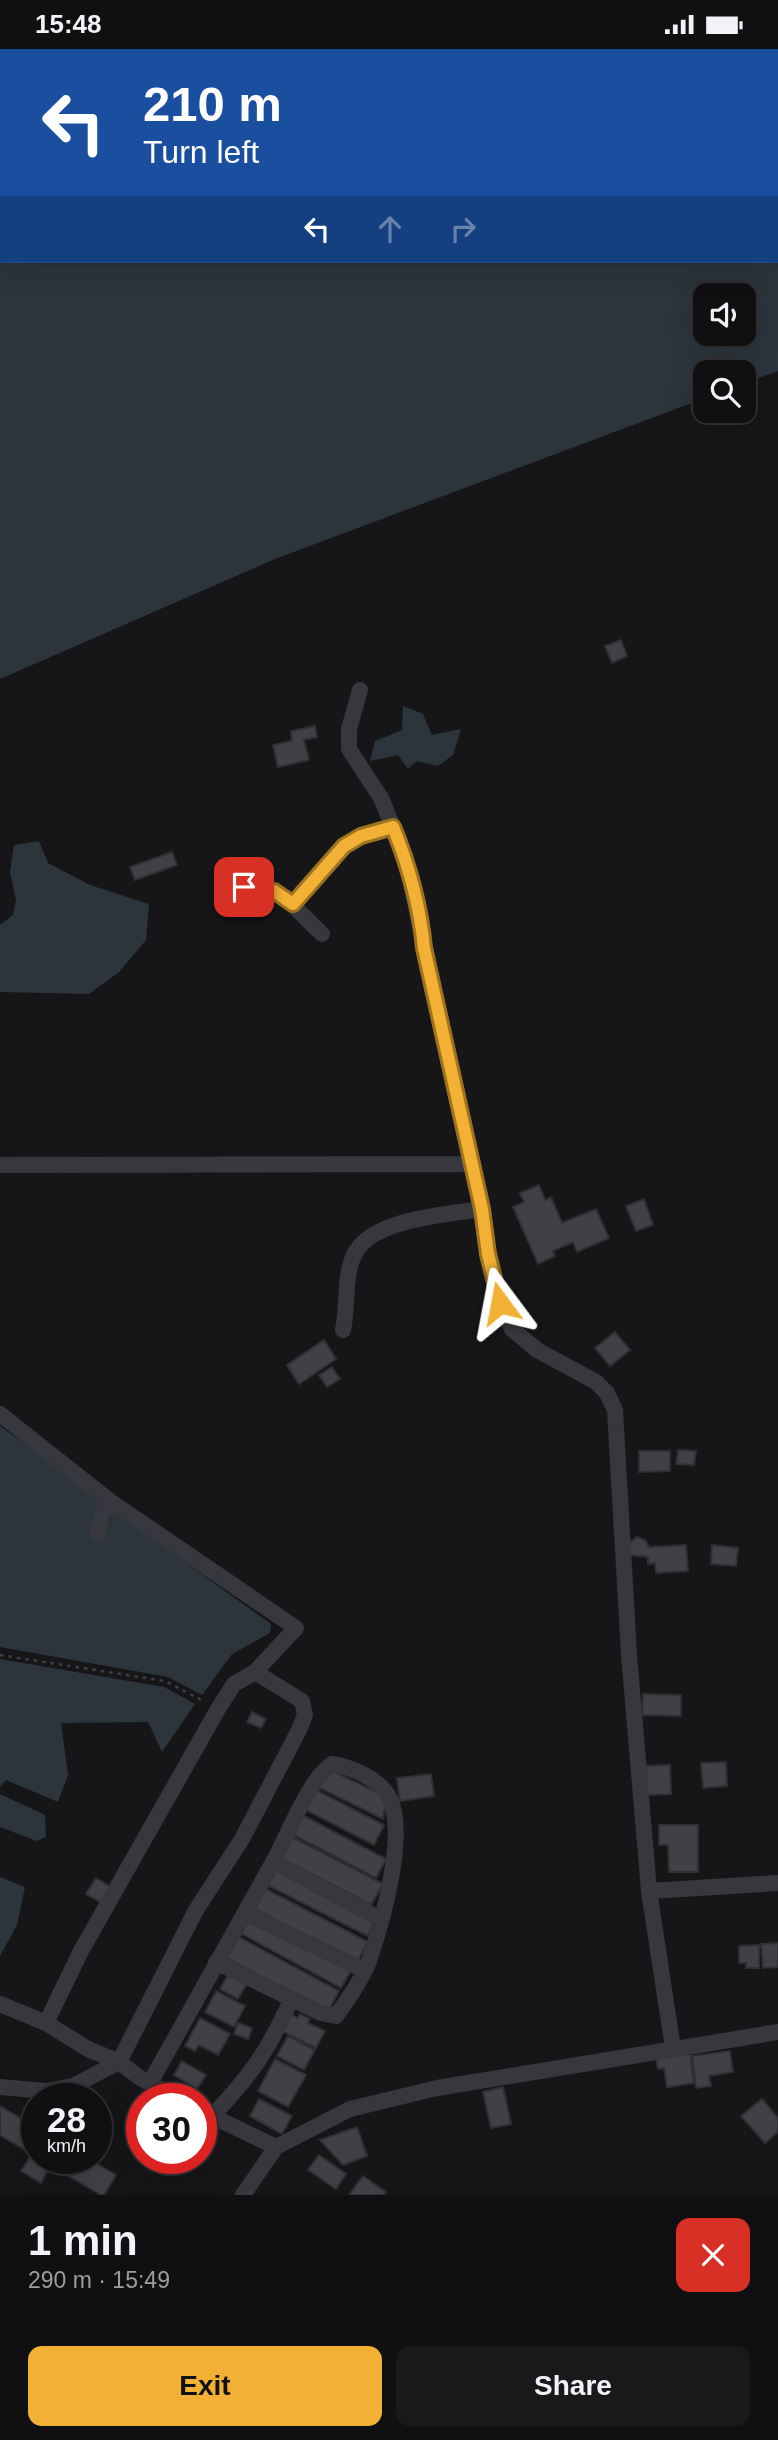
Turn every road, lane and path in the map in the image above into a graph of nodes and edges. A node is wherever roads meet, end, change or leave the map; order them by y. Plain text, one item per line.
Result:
1 (360, 690) dead end
2 (393, 827) junction
3 (226, 892) dead end
4 (293, 904) junction
5 (321, 935) dead end
6 (472, 1164) junction
7 (0, 1165) edge
8 (482, 1209) junction
9 (343, 1330) dead end
10 (0, 1413) edge
11 (110, 1501) junction
12 (97, 1534) dead end
13 (0, 1655) edge
14 (255, 1672) junction
15 (218, 1709) junction
16 (274, 1862) junction
17 (778, 1882) edge
18 (649, 1891) junction
19 (245, 1913) junction
20 (380, 1919) junction
21 (216, 1962) junction
22 (364, 1970) junction
23 (291, 2000) junction
24 (0, 2004) edge
25 (46, 2023) junction
26 (778, 2032) edge
27 (673, 2048) junction
28 (119, 2062) junction
29 (150, 2083) joint
30 (0, 2087) edge
31 (217, 2107) edge
32 (217, 2119) edge
33 (276, 2147) junction
34 (243, 2195) edge

1 - 2 street
2 - 4 street
2 - 6 street
3 - 4 street
4 - 5 street
6 - 7 street
6 - 8 street
8 - 9 street
8 - 18 street
10 - 11 street
11 - 12 street
11 - 14 street
13 - 15 path
14 - 15 street
14 - 28 street
15 - 25 street
16 - 19 street
16 - 20 street
16 - 20 street
17 - 18 street
18 - 27 street
19 - 21 street
19 - 22 street
20 - 22 street
21 - 23 street
21 - 29 street
22 - 23 street
23 - 31 street
24 - 25 street
25 - 28 street
26 - 27 street
27 - 33 street
28 - 29 street
28 - 30 street
32 - 33 street
33 - 34 street

